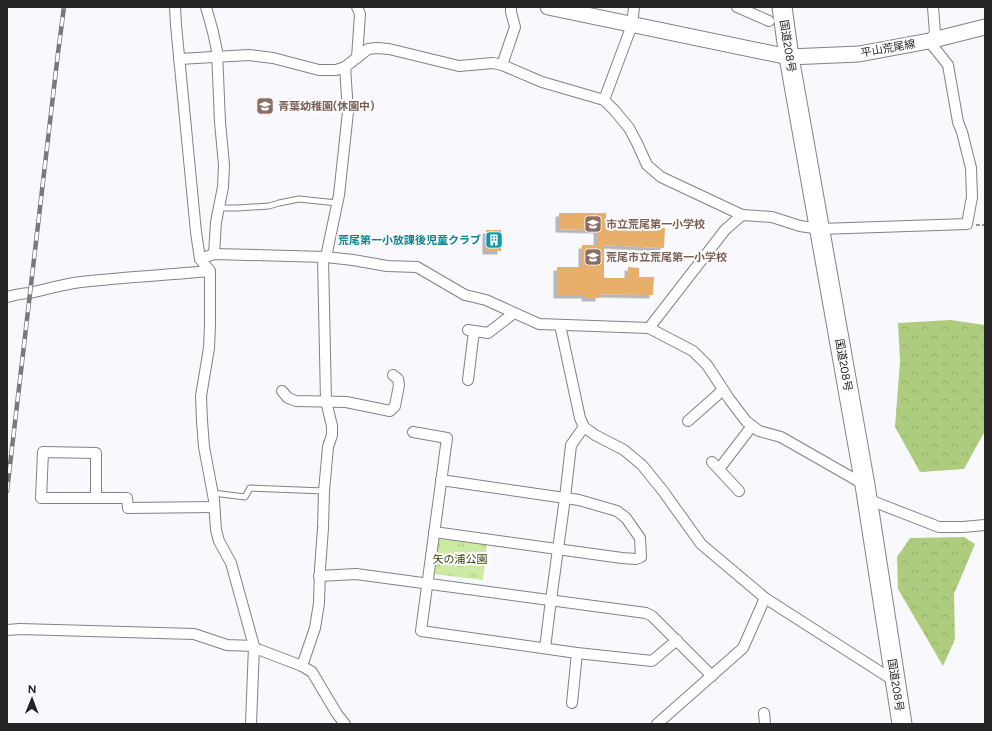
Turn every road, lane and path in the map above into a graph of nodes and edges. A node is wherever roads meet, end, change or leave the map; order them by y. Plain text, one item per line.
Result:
1 (175, 7) edge
2 (206, 7) edge
3 (357, 7) edge
4 (511, 7) edge
5 (548, 7) edge
6 (634, 7) edge
7 (737, 7) edge
8 (782, 7) edge
9 (933, 7) edge
10 (769, 21) dead end
11 (632, 25) junction
12 (985, 27) edge
13 (929, 41) junction
14 (217, 56) junction
15 (789, 57) junction
16 (357, 58) junction
17 (179, 59) junction
18 (502, 65) junction
19 (345, 67) junction
20 (604, 100) junction
21 (337, 203) junction
22 (219, 208) junction
23 (742, 215) junction
24 (820, 229) junction
25 (214, 254) junction
26 (324, 257) junction
27 (200, 259) junction
28 (210, 270) junction
29 (7, 298) edge
30 (514, 313) junction
31 (560, 325) junction
32 (649, 328) junction
33 (393, 375) dead end
34 (468, 380) dead end
35 (723, 390) junction
36 (282, 391) dead end
37 (326, 401) junction
38 (688, 421) dead end
39 (752, 426) junction
40 (584, 427) junction
41 (413, 432) dead end
42 (441, 480) junction
43 (324, 491) junction
44 (740, 491) dead end
45 (866, 492) junction
46 (213, 493) junction
47 (96, 498) junction
48 (565, 498) junction
49 (214, 507) junction
50 (985, 525) edge
51 (434, 532) junction
52 (558, 549) junction
53 (319, 576) junction
54 (427, 584) junction
55 (765, 598) junction
56 (550, 600) junction
57 (7, 630) edge
58 (676, 640) junction
59 (257, 648) junction
60 (545, 648) junction
61 (577, 653) junction
62 (302, 666) junction
63 (712, 676) junction
64 (896, 682) junction
65 (572, 703) dead end
66 (764, 713) dead end
67 (251, 724) edge
68 (345, 724) edge
69 (657, 724) edge
70 (765, 724) edge
71 (902, 724) edge

1 - 17 street
2 - 14 street
3 - 16 street
4 - 18 street
5 - 11 street, 平山荒尾線
6 - 11 street
7 - 10 street
8 - 15 highway, 国道208号
9 - 13 street
11 - 15 street, 平山荒尾線
11 - 20 street
12 - 13 street, 平山荒尾線
13 - 15 street, 平山荒尾線
13 - 24 street
14 - 17 street
14 - 19 street
14 - 22 street
15 - 24 highway, 国道208号
16 - 18 street
16 - 19 street
17 - 27 street
18 - 20 street
19 - 21 street
20 - 23 street
21 - 22 lane
21 - 26 street
22 - 25 street
23 - 24 street
23 - 32 street
24 - 45 highway, 国道208号
25 - 26 street
25 - 27 street
26 - 30 street
26 - 37 street
27 - 28 street
28 - 29 street
28 - 46 street
30 - 31 street
30 - 34 street
31 - 32 street
31 - 40 street
32 - 35 street
33 - 37 street
35 - 38 street
35 - 39 street
36 - 37 street
37 - 43 street
39 - 44 street
39 - 45 street
40 - 48 street
40 - 55 street
41 - 42 street
42 - 48 street
42 - 51 street
43 - 46 lane
43 - 53 street
45 - 50 street
45 - 64 highway, 国道208号
46 - 49 street
47 - 47 street
47 - 49 street
48 - 52 street
48 - 52 street
49 - 59 street
51 - 52 street
51 - 54 street
52 - 56 street
53 - 54 street
53 - 62 street
54 - 56 street
54 - 60 street
55 - 63 street
55 - 64 street
56 - 58 street
56 - 60 street
57 - 59 street
58 - 61 street
58 - 63 street
59 - 62 street
59 - 67 street
60 - 61 street
61 - 65 street
62 - 68 street
63 - 69 street
64 - 71 highway, 国道208号
66 - 70 street

